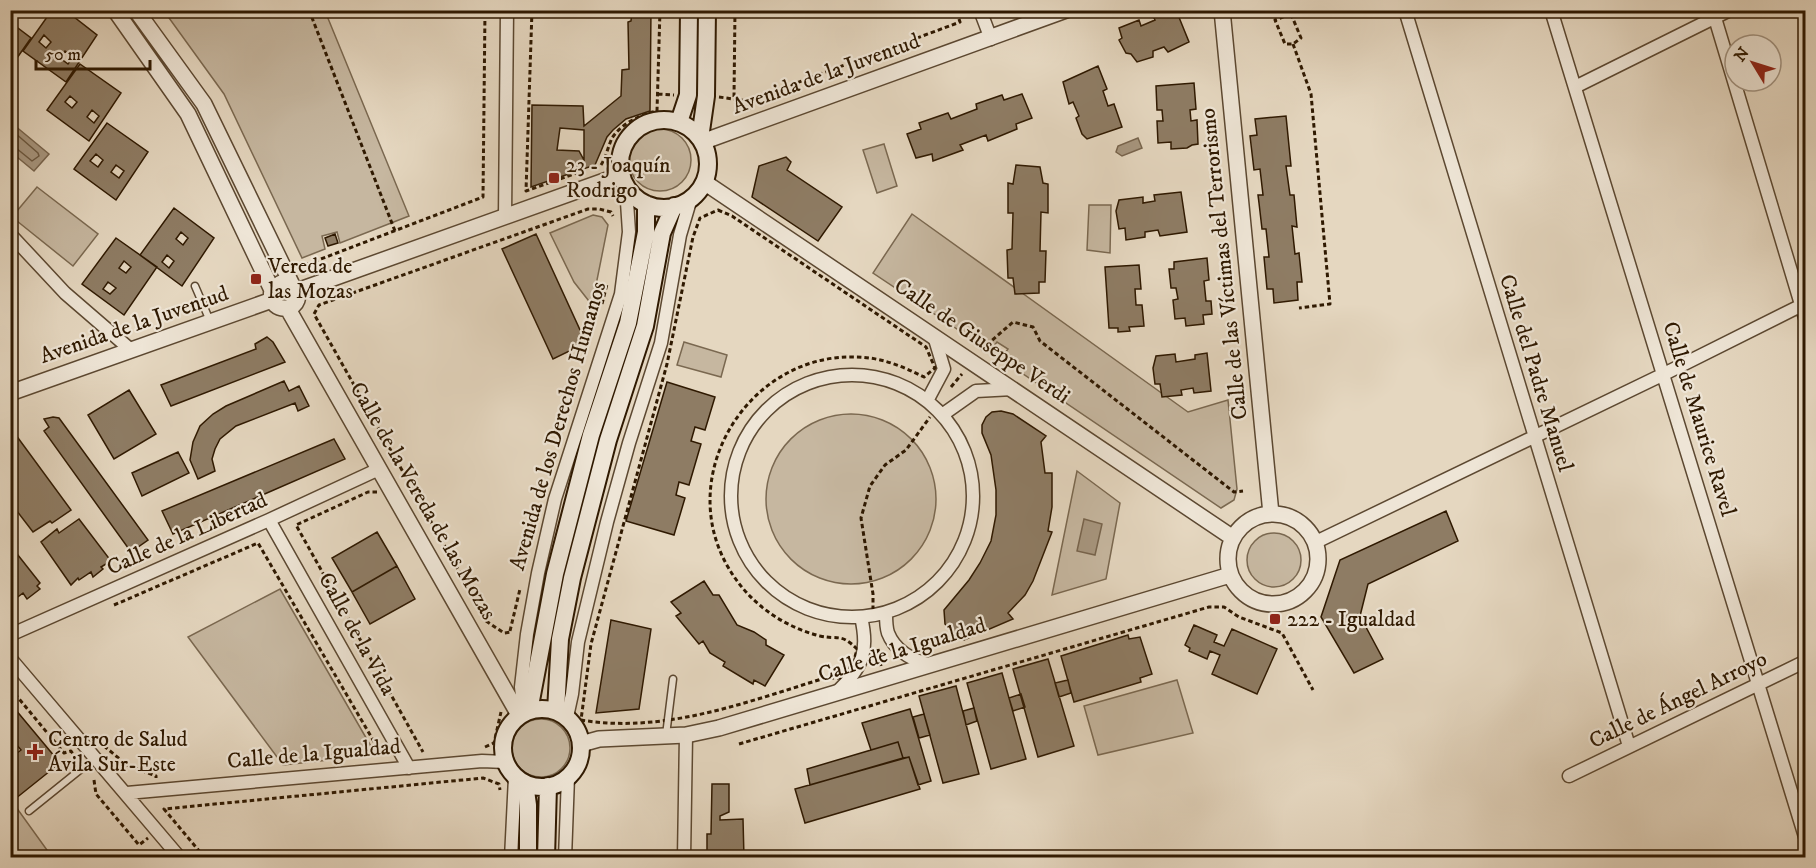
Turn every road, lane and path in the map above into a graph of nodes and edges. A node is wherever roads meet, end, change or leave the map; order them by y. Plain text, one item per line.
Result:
1 (115, 10) edge
2 (136, 10) edge
3 (309, 10) edge
4 (485, 10) edge
5 (507, 10) edge
6 (532, 10) edge
7 (660, 10) edge
8 (689, 10) edge
9 (707, 10) edge
10 (735, 10) edge
11 (956, 10) edge
12 (980, 10) edge
13 (1066, 10) edge
14 (1222, 10) edge
15 (1406, 10) edge
16 (1551, 10) edge
17 (1730, 10) edge
18 (1715, 14) edge
19 (991, 39) junction
20 (1293, 44) junction
21 (1575, 87) junction
22 (734, 97) dead end
23 (748, 101) dead end
24 (678, 122) junction
25 (701, 140) junction
26 (591, 168) dead end
27 (580, 172) dead end
28 (624, 181) junction
29 (704, 182) junction
30 (691, 198) junction
31 (646, 204) junction
32 (674, 206) junction
33 (505, 217) junction
34 (617, 222) dead end
35 (395, 231) junction
36 (10, 234) edge
37 (296, 261) dead end
38 (609, 274) dead end
39 (195, 286) dead end
40 (294, 288) junction
41 (272, 295) junction
42 (1803, 304) edge
43 (601, 308) dead end
44 (1299, 308) dead end
45 (288, 309) junction
46 (210, 321) junction
47 (1806, 321) edge
48 (934, 336) junction
49 (131, 350) junction
50 (972, 361) junction
51 (1664, 375) junction
52 (1013, 389) junction
53 (11, 392) edge
54 (935, 408) junction
55 (1533, 436) junction
56 (379, 469) junction
57 (1243, 491) dead end
58 (382, 498) dead end
59 (1271, 514) junction
60 (269, 520) junction
61 (1233, 538) junction
62 (1316, 542) junction
63 (1230, 575) junction
64 (520, 587) dead end
65 (106, 609) dead end
66 (873, 615) junction
67 (487, 621) junction
68 (471, 630) junction
69 (10, 635) edge
70 (878, 647) dead end
71 (10, 658) edge
72 (1806, 661) edge
73 (930, 665) junction
74 (883, 679) junction
75 (673, 680) dead end
76 (1756, 685) junction
77 (1313, 690) dead end
78 (836, 693) junction
79 (502, 709) dead end
80 (524, 713) junction
81 (561, 714) junction
82 (666, 728) junction
83 (686, 735) junction
84 (99, 742) dead end
85 (581, 744) junction
86 (738, 744) dead end
87 (1629, 746) junction
88 (480, 749) dead end
89 (423, 753) dead end
90 (96, 757) junction
91 (383, 757) dead end
92 (505, 762) junction
93 (409, 768) junction
94 (156, 776) junction
95 (1569, 776) dead end
96 (165, 777) dead end
97 (568, 777) junction
98 (483, 778) dead end
99 (520, 780) junction
100 (548, 786) junction
101 (159, 791) junction
102 (127, 793) junction
103 (164, 809) junction
104 (29, 810) dead end
105 (1806, 840) edge
106 (180, 858) edge
107 (205, 858) edge
108 (511, 858) edge
109 (528, 858) edge
110 (546, 858) edge
111 (565, 858) edge
112 (684, 858) edge

1 - 41 street
2 - 40 street
3 - 35 path
4 - 35 path
5 - 33 street
6 - 27 path
7 - 26 path
8 - 24 main road
9 - 25 main road
10 - 22 path
11 - 23 path
12 - 19 street
13 - 19 street, Avenida de la Juventud
14 - 59 street, Calle de las Víctimas del Terrorismo
15 - 55 street, Calle del Padre Manuel
16 - 21 street, Calle de Maurice Ravel
17 - 18 street
18 - 21 street
18 - 42 street
19 - 25 street, Avenida de la Juventud
20 - 20 path
20 - 44 path
21 - 51 street, Calle de Maurice Ravel
24 - 25 main road
24 - 28 main road
25 - 29 main road
28 - 31 main road
28 - 33 street
28 - 80 street, Avenida de los Derechos Humanos
29 - 30 main road
29 - 48 street, Calle de Giuseppe Verdi
30 - 32 main road
30 - 81 street
31 - 32 main road
31 - 80 main road, Avenida de los Derechos Humanos
32 - 81 main road
33 - 40 street
34 - 67 path
35 - 37 path
36 - 49 street
38 - 43 path
39 - 46 lane
40 - 41 street
40 - 45 street
41 - 45 street
41 - 46 street, Avenida de la Juventud
42 - 47 street
42 - 51 street
45 - 56 street, Calle de la Vereda de las Mozas
46 - 49 street, Avenida de la Juventud
48 - 50 street, Calle de Giuseppe Verdi
48 - 54 street
49 - 53 street, Avenida de la Juventud
50 - 52 street, Calle de Giuseppe Verdi
50 - 54 path
50 - 57 path
51 - 55 street
51 - 76 street, Calle de Maurice Ravel
52 - 54 street
52 - 61 street, Calle de Giuseppe Verdi
54 - 66 path
54 - 66 street
54 - 66 street
55 - 62 street
55 - 87 street, Calle del Padre Manuel
56 - 60 street, Calle de la Libertad
56 - 68 street, Calle de la Vereda de las Mozas
58 - 89 path
59 - 61 street
59 - 62 street
60 - 69 street, Calle de la Libertad
60 - 93 street, Calle de la Vida
61 - 63 street
62 - 63 street
63 - 73 street, Calle de la Igualdad
64 - 67 path
65 - 91 path
66 - 73 street
66 - 78 street
67 - 68 path
68 - 80 street, Calle de la Vereda de las Mozas
70 - 74 path
71 - 90 street
72 - 76 street, Calle de Ángel Arroyo
73 - 74 street, Calle de la Igualdad
74 - 78 street, Calle de la Igualdad
75 - 82 lane
76 - 87 street, Calle de Ángel Arroyo
76 - 105 street, Calle de Maurice Ravel
77 - 86 path
78 - 83 street, Calle de la Igualdad
79 - 88 path
80 - 81 main road
80 - 92 main road
81 - 85 main road
82 - 82 path
82 - 83 street, Calle de la Igualdad
82 - 85 street, Calle de la Igualdad
83 - 112 street
84 - 94 path
85 - 97 main road
87 - 95 street, Calle de Ángel Arroyo
90 - 102 street
90 - 104 lane
92 - 93 street, Calle de la Igualdad
92 - 99 main road
93 - 101 street, Calle de la Igualdad
94 - 96 path
94 - 101 path
97 - 100 main road
97 - 111 street
98 - 103 path
99 - 100 main road
99 - 108 street
99 - 109 main road
100 - 110 main road
101 - 102 street, Calle de la Igualdad
101 - 103 path
102 - 106 street
103 - 107 path

